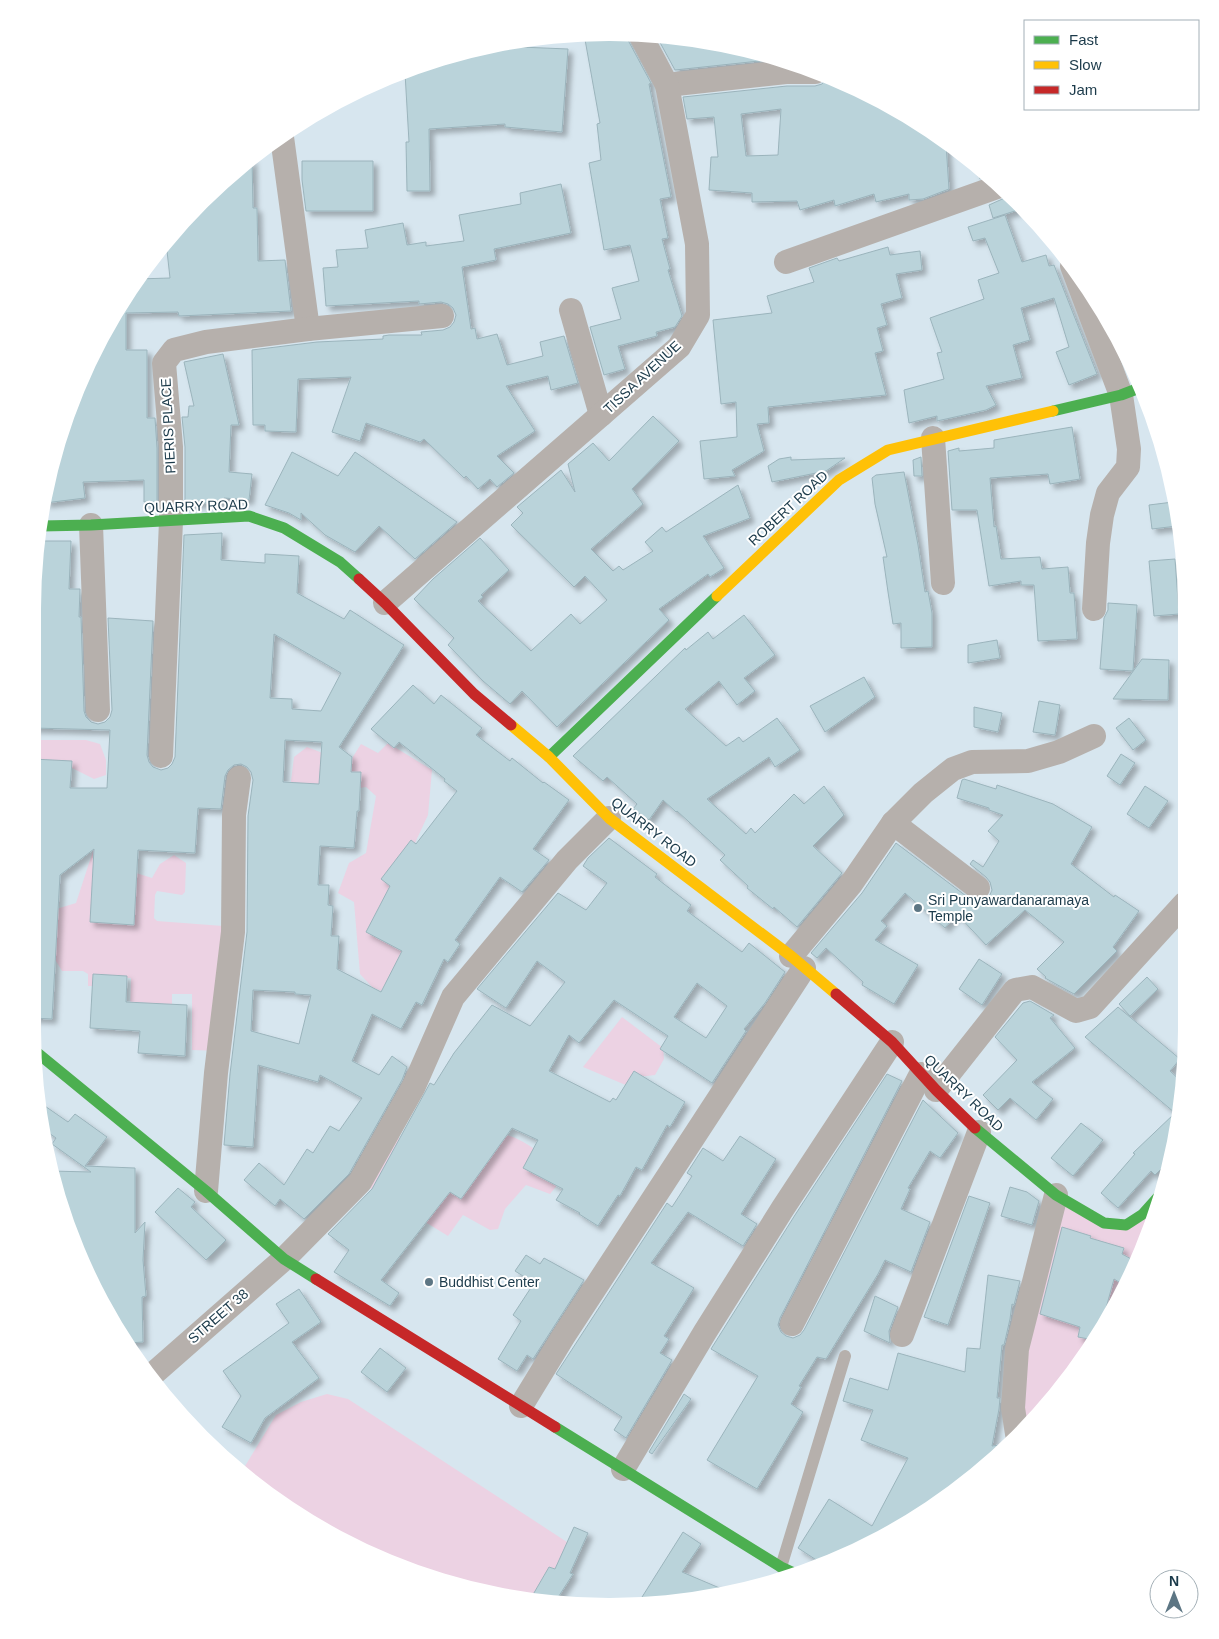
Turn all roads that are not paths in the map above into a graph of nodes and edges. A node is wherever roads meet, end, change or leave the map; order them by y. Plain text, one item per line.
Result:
1 (644, 42) edge
2 (794, 72) edge
3 (667, 85) junction
4 (283, 145) edge
5 (991, 189) edge
6 (786, 262) dead end
7 (571, 310) dead end
8 (1095, 315) edge
9 (442, 316) dead end
10 (308, 329) junction
11 (1132, 391) edge
12 (601, 415) junction
13 (933, 438) junction
14 (171, 521) junction
15 (91, 525) junction
16 (48, 526) edge
17 (943, 583) dead end
18 (385, 604) junction
19 (1094, 609) dead end
20 (98, 710) dead end
21 (1094, 736) dead end
22 (161, 756) dead end
23 (549, 757) junction
24 (239, 778) dead end
25 (610, 818) junction
26 (893, 823) junction
27 (978, 888) dead end
28 (1178, 911) edge
29 (798, 962) junction
30 (892, 1042) junction
31 (42, 1056) edge
32 (929, 1082) junction
33 (979, 1132) junction
34 (206, 1191) junction
35 (1056, 1195) junction
36 (1150, 1207) edge
37 (284, 1259) junction
38 (792, 1324) dead end
39 (902, 1335) dead end
40 (845, 1356) dead end
41 (156, 1371) edge
42 (521, 1406) junction
43 (1016, 1425) edge
44 (623, 1469) junction
45 (784, 1570) edge
46 (779, 1572) edge

1 - 3 street, TISSA AVENUE
2 - 3 street
3 - 12 street, TISSA AVENUE
4 - 10 street
5 - 6 street
7 - 12 street
8 - 11 street
9 - 10 street, PIERIS PLACE
10 - 14 street, PIERIS PLACE
11 - 13 street, ROBERT ROAD
11 - 19 street
12 - 18 street, TISSA AVENUE
13 - 17 street
13 - 23 street, ROBERT ROAD
14 - 15 street, QUARRY ROAD
14 - 18 street, QUARRY ROAD
14 - 22 street, PIERIS PLACE
15 - 16 street, QUARRY ROAD
15 - 20 street
18 - 23 street, QUARRY ROAD
21 - 26 street
23 - 25 street, QUARRY ROAD
24 - 34 street
25 - 29 street, QUARRY ROAD
25 - 37 street, STREET 38
26 - 27 street
26 - 29 street
28 - 32 street
29 - 30 street, QUARRY ROAD
29 - 42 street
30 - 32 street, QUARRY ROAD
30 - 44 street
31 - 34 street
32 - 33 street, QUARRY ROAD
32 - 38 street
33 - 35 street, QUARRY ROAD
33 - 39 street
34 - 37 street
35 - 36 street, QUARRY ROAD
35 - 43 street
37 - 41 street, STREET 38
37 - 42 street
40 - 45 lane
42 - 44 street
44 - 46 street

